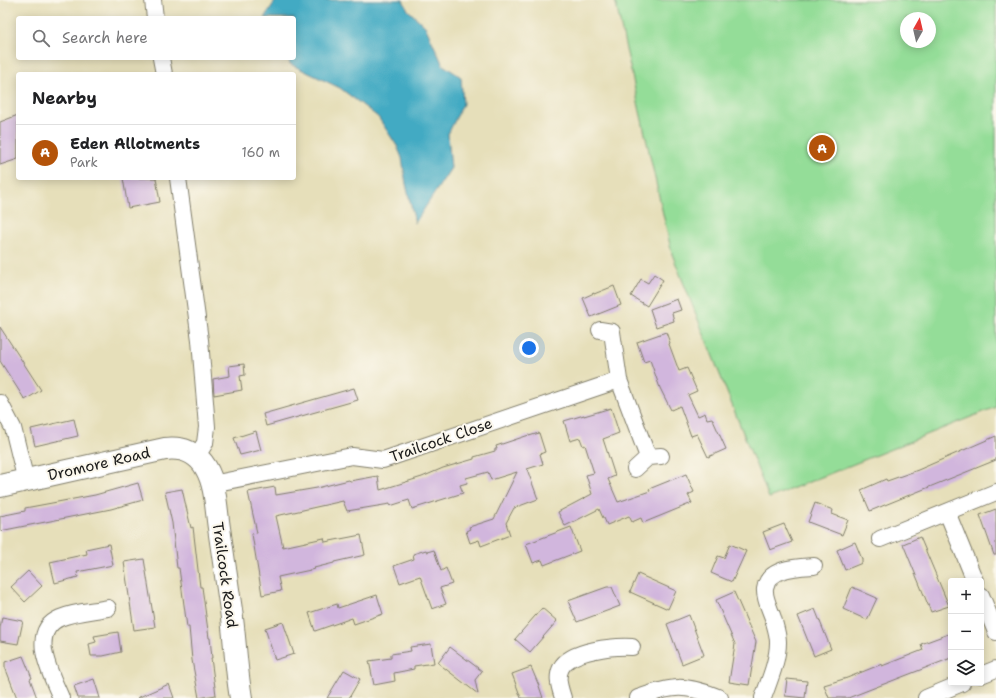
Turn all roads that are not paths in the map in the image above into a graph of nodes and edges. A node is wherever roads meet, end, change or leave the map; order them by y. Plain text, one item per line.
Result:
1 (153, 0) edge
2 (155, 16) edge
3 (162, 60) edge
4 (164, 72) edge
5 (178, 180) edge
6 (612, 331) dead end
7 (620, 380) junction
8 (0, 403) edge
9 (197, 456) junction
10 (635, 469) dead end
11 (26, 480) junction
12 (212, 484) junction
13 (0, 486) edge
14 (996, 492) edge
15 (947, 512) junction
16 (880, 538) dead end
17 (814, 566) dead end
18 (974, 578) edge
19 (984, 602) edge
20 (108, 608) dead end
21 (996, 632) edge
22 (632, 647) dead end
23 (996, 669) edge
24 (984, 674) edge
25 (955, 686) edge
26 (61, 698) edge
27 (241, 698) edge
28 (563, 698) edge
29 (638, 698) edge
30 (720, 698) edge
31 (762, 698) edge
32 (926, 698) edge

1 - 2 street
3 - 4 street
5 - 9 street
6 - 7 street
7 - 10 street
7 - 12 street, Trailcock Close
8 - 11 street
9 - 11 street, Dromore Road
9 - 12 street, Trailcock Road
11 - 13 street, Dromore Road
12 - 27 street, Trailcock Road
14 - 15 street
15 - 16 street
15 - 18 street
17 - 31 street
19 - 21 street
20 - 26 street
22 - 28 street
23 - 24 street
25 - 32 street
29 - 30 street

